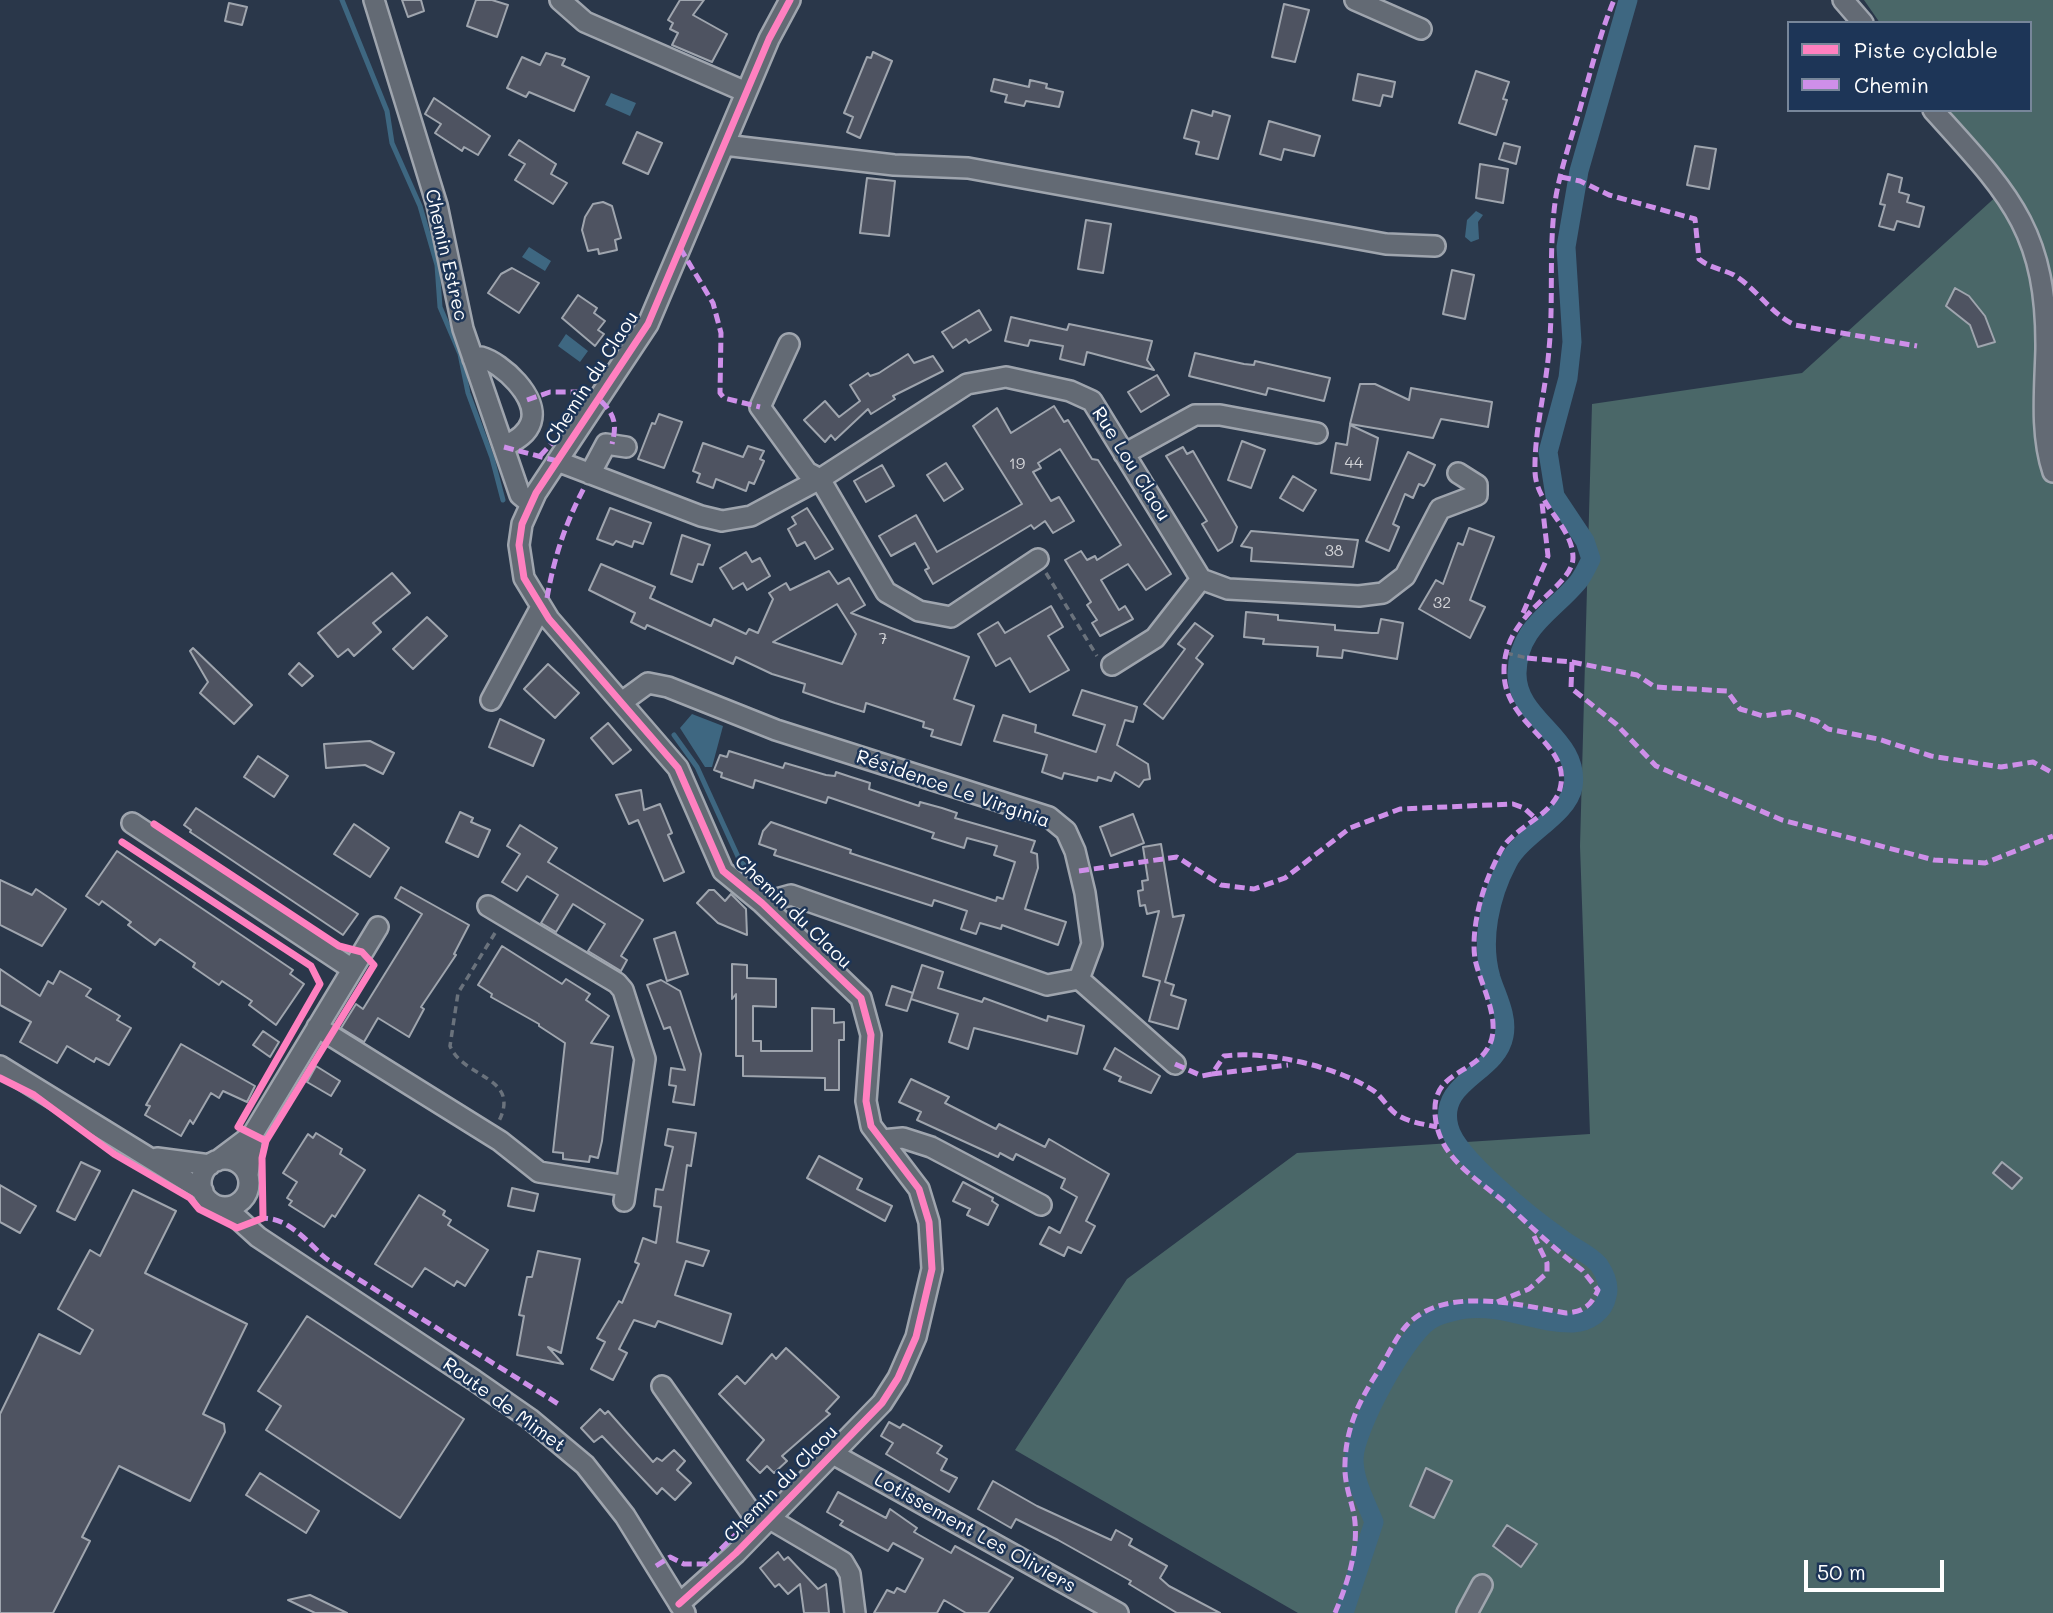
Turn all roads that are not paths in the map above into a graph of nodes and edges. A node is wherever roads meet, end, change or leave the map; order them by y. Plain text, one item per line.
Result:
1 (374, 0) edge
2 (560, 0) edge
3 (790, 0) edge
4 (1355, 0) edge
5 (1843, 0) edge
6 (1861, 21) edge
7 (1421, 29) dead end
8 (746, 92) junction
9 (1935, 112) edge
10 (724, 145) junction
11 (1436, 246) dead end
12 (789, 344) dead end
13 (473, 359) junction
14 (1317, 433) dead end
15 (504, 447) junction
16 (626, 447) dead end
17 (1124, 454) junction
18 (556, 461) junction
19 (2053, 472) edge
20 (1458, 473) dead end
21 (590, 474) junction
22 (820, 479) junction
23 (531, 504) junction
24 (1038, 559) road end
25 (1201, 579) junction
26 (541, 607) junction
27 (1112, 665) road end
28 (491, 700) dead end
29 (622, 702) junction
30 (132, 823) dead end
31 (762, 903) junction
32 (496, 911) road end
33 (378, 927) dead end
34 (352, 970) junction
35 (1079, 979) junction
36 (317, 1027) junction
37 (1175, 1063) dead end
38 (5, 1071) edge
39 (253, 1134) junction
40 (882, 1140) junction
41 (146, 1155) junction
42 (213, 1163) junction
43 (248, 1183) junction
44 (203, 1191) junction
45 (1041, 1205) dead end
46 (225, 1207) junction
47 (274, 1247) junction
48 (663, 1386) dead end
49 (833, 1454) junction
50 (766, 1523) junction
51 (1482, 1585) dead end
52 (682, 1609) edge
53 (855, 1613) edge
54 (1118, 1613) edge
55 (1467, 1613) edge

1 - 13 street, Chemin Estrec
2 - 8 street
3 - 8 street, Chemin du Claou
4 - 7 street
5 - 6 street
8 - 10 street, Chemin du Claou
9 - 19 street
10 - 11 street
10 - 18 street, Chemin du Claou
12 - 22 street
13 - 15 street, Chemin Estrec
13 - 15 street
14 - 17 street
15 - 23 street, Chemin Estrec
16 - 21 street
17 - 22 street, Rue Lou Claou
17 - 25 street, Rue Lou Claou
18 - 21 street, Rue Lou Claou
18 - 23 street, Chemin du Claou
20 - 25 street
21 - 22 street, Rue Lou Claou
22 - 24 street
23 - 26 street, Chemin du Claou
25 - 27 street
26 - 28 street
26 - 29 street, Chemin du Claou
29 - 31 street, Chemin du Claou
29 - 35 street, Résidence Le Virginia
30 - 34 street
31 - 35 street
31 - 40 street, Chemin du Claou
32 - 36 street
33 - 34 street
34 - 36 street
35 - 37 street
36 - 39 street
38 - 41 street
39 - 42 street
39 - 43 street
40 - 45 street
40 - 49 street, Chemin du Claou
41 - 42 street
41 - 44 street
42 - 43 street
42 - 44 street
43 - 46 street
43 - 47 street, Route de Mimet
44 - 46 street
46 - 47 street, Route de Mimet
47 - 52 street, Route de Mimet
48 - 50 street
49 - 50 street, Chemin du Claou
49 - 54 street, Lotissement Les Oliviers
50 - 52 street, Chemin du Claou
50 - 53 street
51 - 55 street

